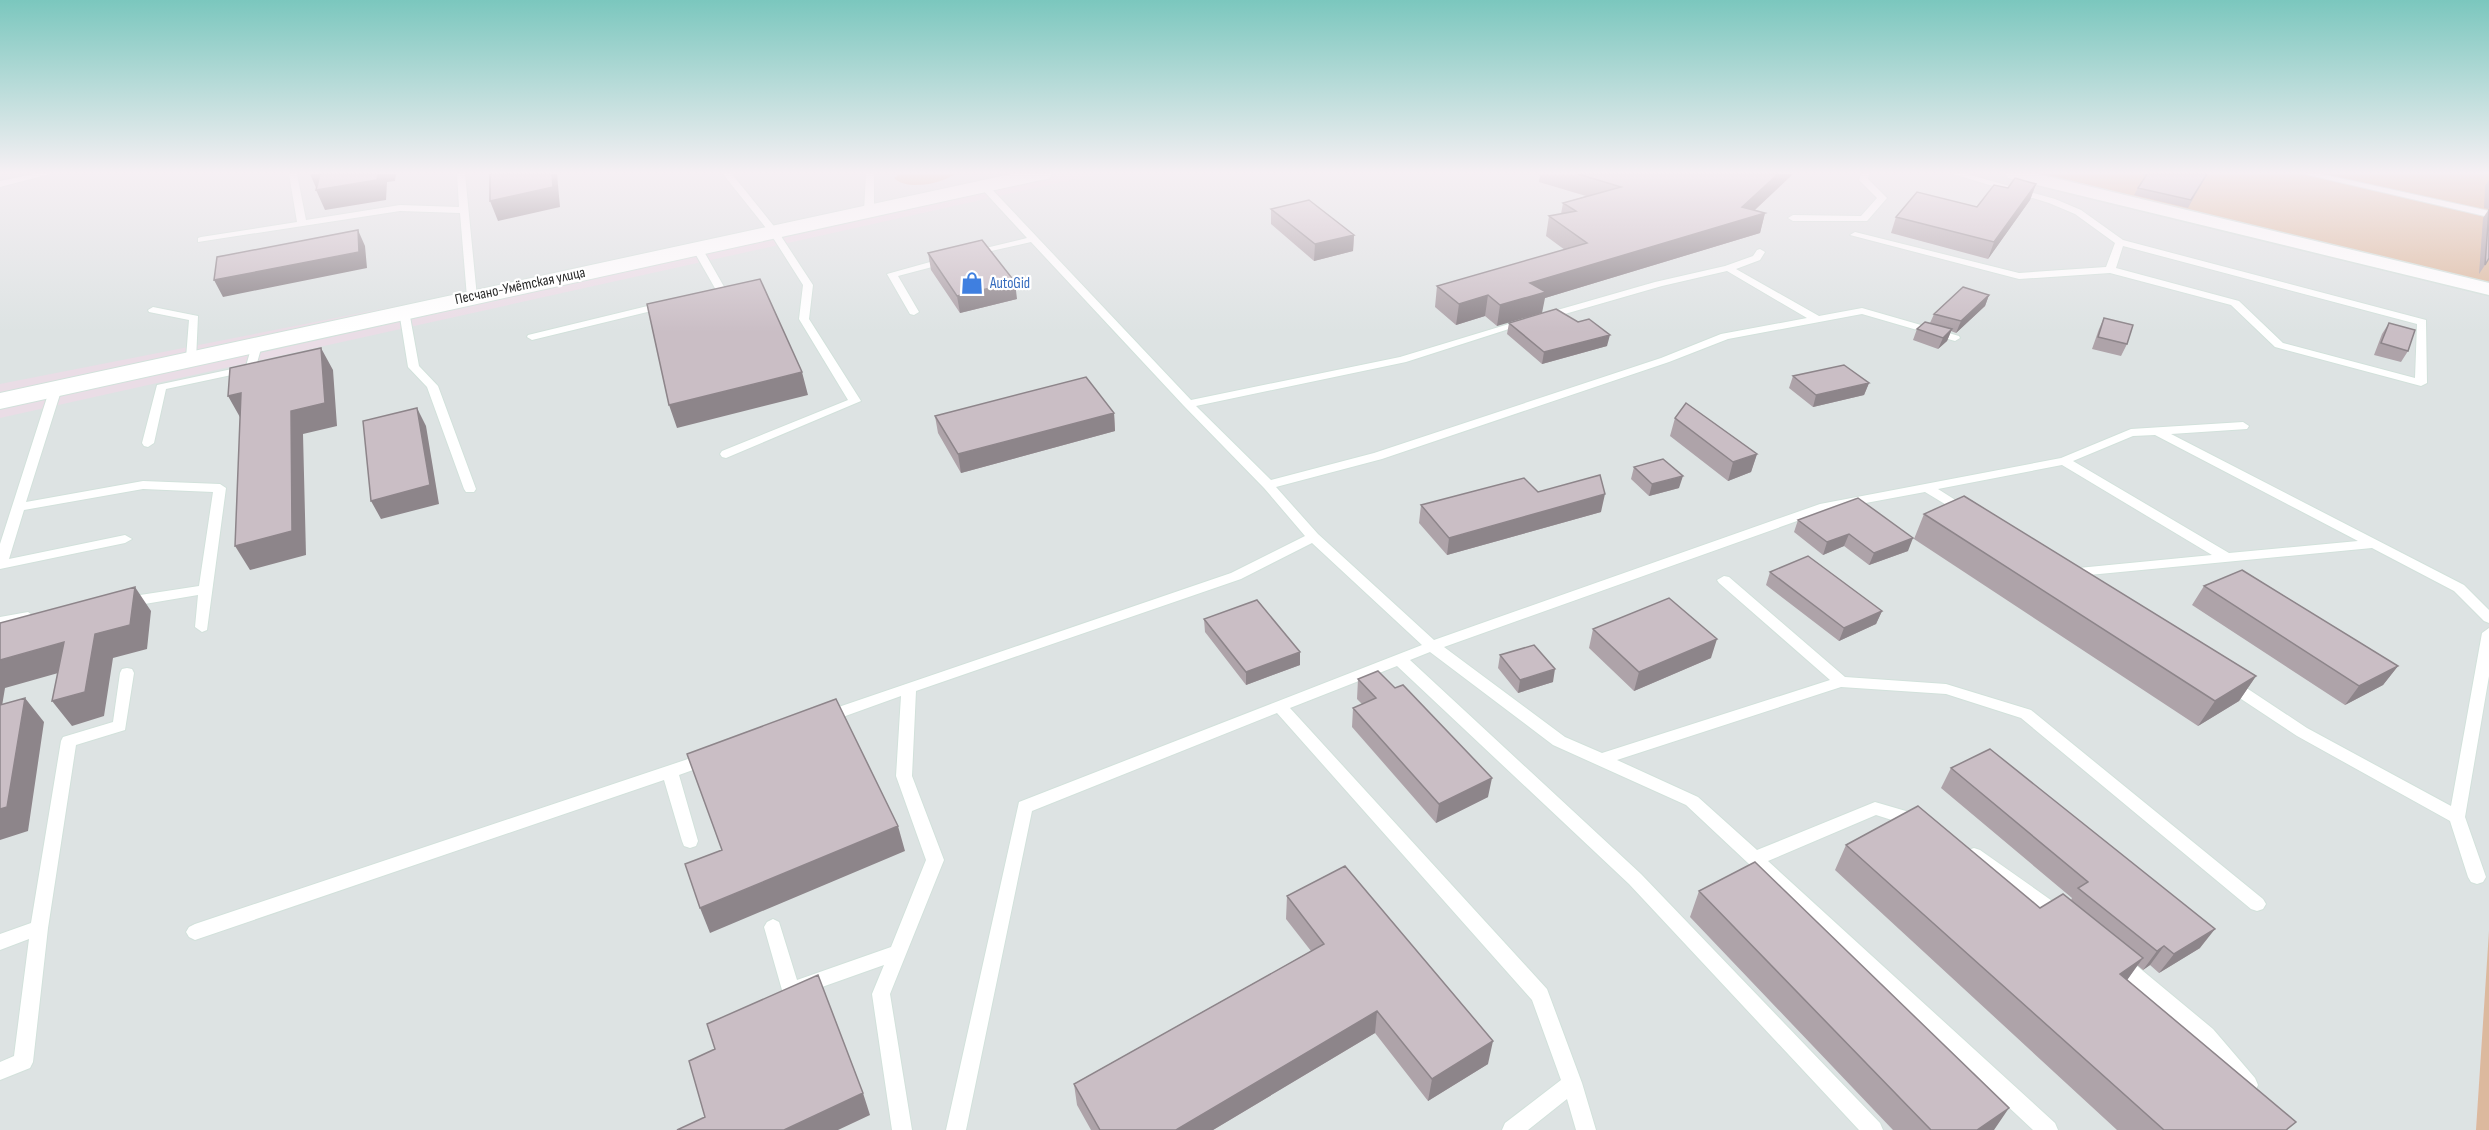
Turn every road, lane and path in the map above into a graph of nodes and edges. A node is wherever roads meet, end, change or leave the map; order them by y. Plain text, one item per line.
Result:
1 (285, 227) edge
2 (466, 227) edge
3 (770, 227) edge
4 (798, 227) edge
5 (1022, 227) edge
6 (2099, 227) edge
7 (2232, 227) edge
8 (774, 232) junction
9 (1855, 236) dead end
10 (1033, 238) junction
11 (201, 240) dead end
12 (2120, 242) junction
13 (698, 248) junction
14 (1760, 252) dead end
15 (1728, 268) junction
16 (2110, 270) junction
17 (2489, 289) edge
18 (472, 297) junction
19 (700, 297) edge
20 (677, 302) edge
21 (153, 310) dead end
22 (404, 311) junction
23 (914, 312) dead end
24 (1817, 319) junction
25 (532, 337) dead end
26 (1955, 338) dead end
27 (192, 358) junction
28 (257, 359) junction
29 (56, 388) junction
30 (0, 400) edge
31 (1188, 404) junction
32 (2243, 426) dead end
33 (2158, 432) junction
34 (148, 443) dead end
35 (726, 454) dead end
36 (2064, 461) junction
37 (1268, 485) junction
38 (1927, 487) junction
39 (470, 489) dead end
40 (19, 507) junction
41 (1975, 518) edge
42 (1313, 537) junction
43 (125, 539) dead end
44 (2374, 544) junction
45 (2227, 558) junction
46 (0, 565) edge
47 (1724, 580) dead end
48 (2079, 586) edge
49 (205, 590) junction
50 (114, 604) edge
51 (45, 615) edge
52 (2489, 618) edge
53 (0, 622) edge
54 (202, 627) dead end
55 (2489, 633) edge
56 (1432, 646) junction
57 (1399, 659) junction
58 (127, 673) dead end
59 (2214, 675) edge
60 (1841, 682) junction
61 (909, 688) junction
62 (1279, 706) junction
63 (812, 722) edge
64 (725, 753) edge
65 (1600, 760) junction
66 (670, 772) junction
67 (2457, 817) junction
68 (1929, 824) edge
69 (690, 841) dead end
70 (1958, 844) edge
71 (1754, 859) junction
72 (2477, 877) dead end
73 (2257, 904) dead end
74 (2071, 924) edge
75 (773, 927) dead end
76 (39, 928) junction
77 (195, 932) dead end
78 (0, 942) edge
79 (898, 952) junction
80 (2108, 954) edge
81 (0, 1071) edge
82 (1572, 1083) junction
83 (2257, 1095) edge
84 (902, 1130) edge
85 (956, 1130) edge
86 (1512, 1130) edge
87 (1586, 1130) edge
88 (1873, 1130) edge
89 (2048, 1130) edge

1 - 11 lane
2 - 18 lane
3 - 8 lane
4 - 8 main road, Песчано-Умётская улица
5 - 10 lane
6 - 12 lane
7 - 17 street
8 - 13 main road, Песчано-Умётская улица
8 - 35 lane
9 - 16 lane
10 - 23 lane
10 - 31 lane
12 - 16 lane
12 - 16 lane
13 - 18 main road, Песчано-Умётская улица
13 - 19 lane
14 - 15 lane
15 - 24 lane
15 - 31 lane
18 - 22 main road, Песчано-Умётская улица
20 - 25 lane
21 - 27 lane
22 - 28 main road, Песчано-Умётская улица
22 - 39 lane
24 - 26 lane
24 - 37 lane
27 - 28 main road, Песчано-Умётская улица
27 - 29 main road, Песчано-Умётская улица
28 - 34 lane
29 - 30 main road, Песчано-Умётская улица
29 - 40 lane
31 - 37 lane
32 - 33 lane
33 - 36 lane
33 - 44 lane
36 - 38 lane
36 - 45 lane
37 - 42 lane
38 - 41 lane
38 - 56 lane
40 - 46 lane
40 - 49 lane
42 - 56 lane
42 - 61 lane
43 - 46 lane
44 - 45 lane
44 - 52 lane
45 - 48 lane
47 - 60 lane
49 - 50 lane
49 - 54 lane
51 - 53 lane
55 - 67 lane
56 - 57 lane
56 - 65 lane
57 - 62 lane
57 - 88 lane
58 - 76 lane
59 - 67 lane
60 - 65 lane
60 - 73 lane
61 - 63 lane
61 - 79 lane
62 - 82 lane
62 - 85 lane
64 - 66 lane
65 - 71 lane
66 - 69 lane
66 - 77 lane
67 - 72 lane
68 - 71 lane
70 - 74 lane
71 - 89 lane
75 - 79 lane
76 - 78 lane
76 - 81 lane
79 - 84 lane
80 - 83 lane
82 - 86 lane
82 - 87 lane

